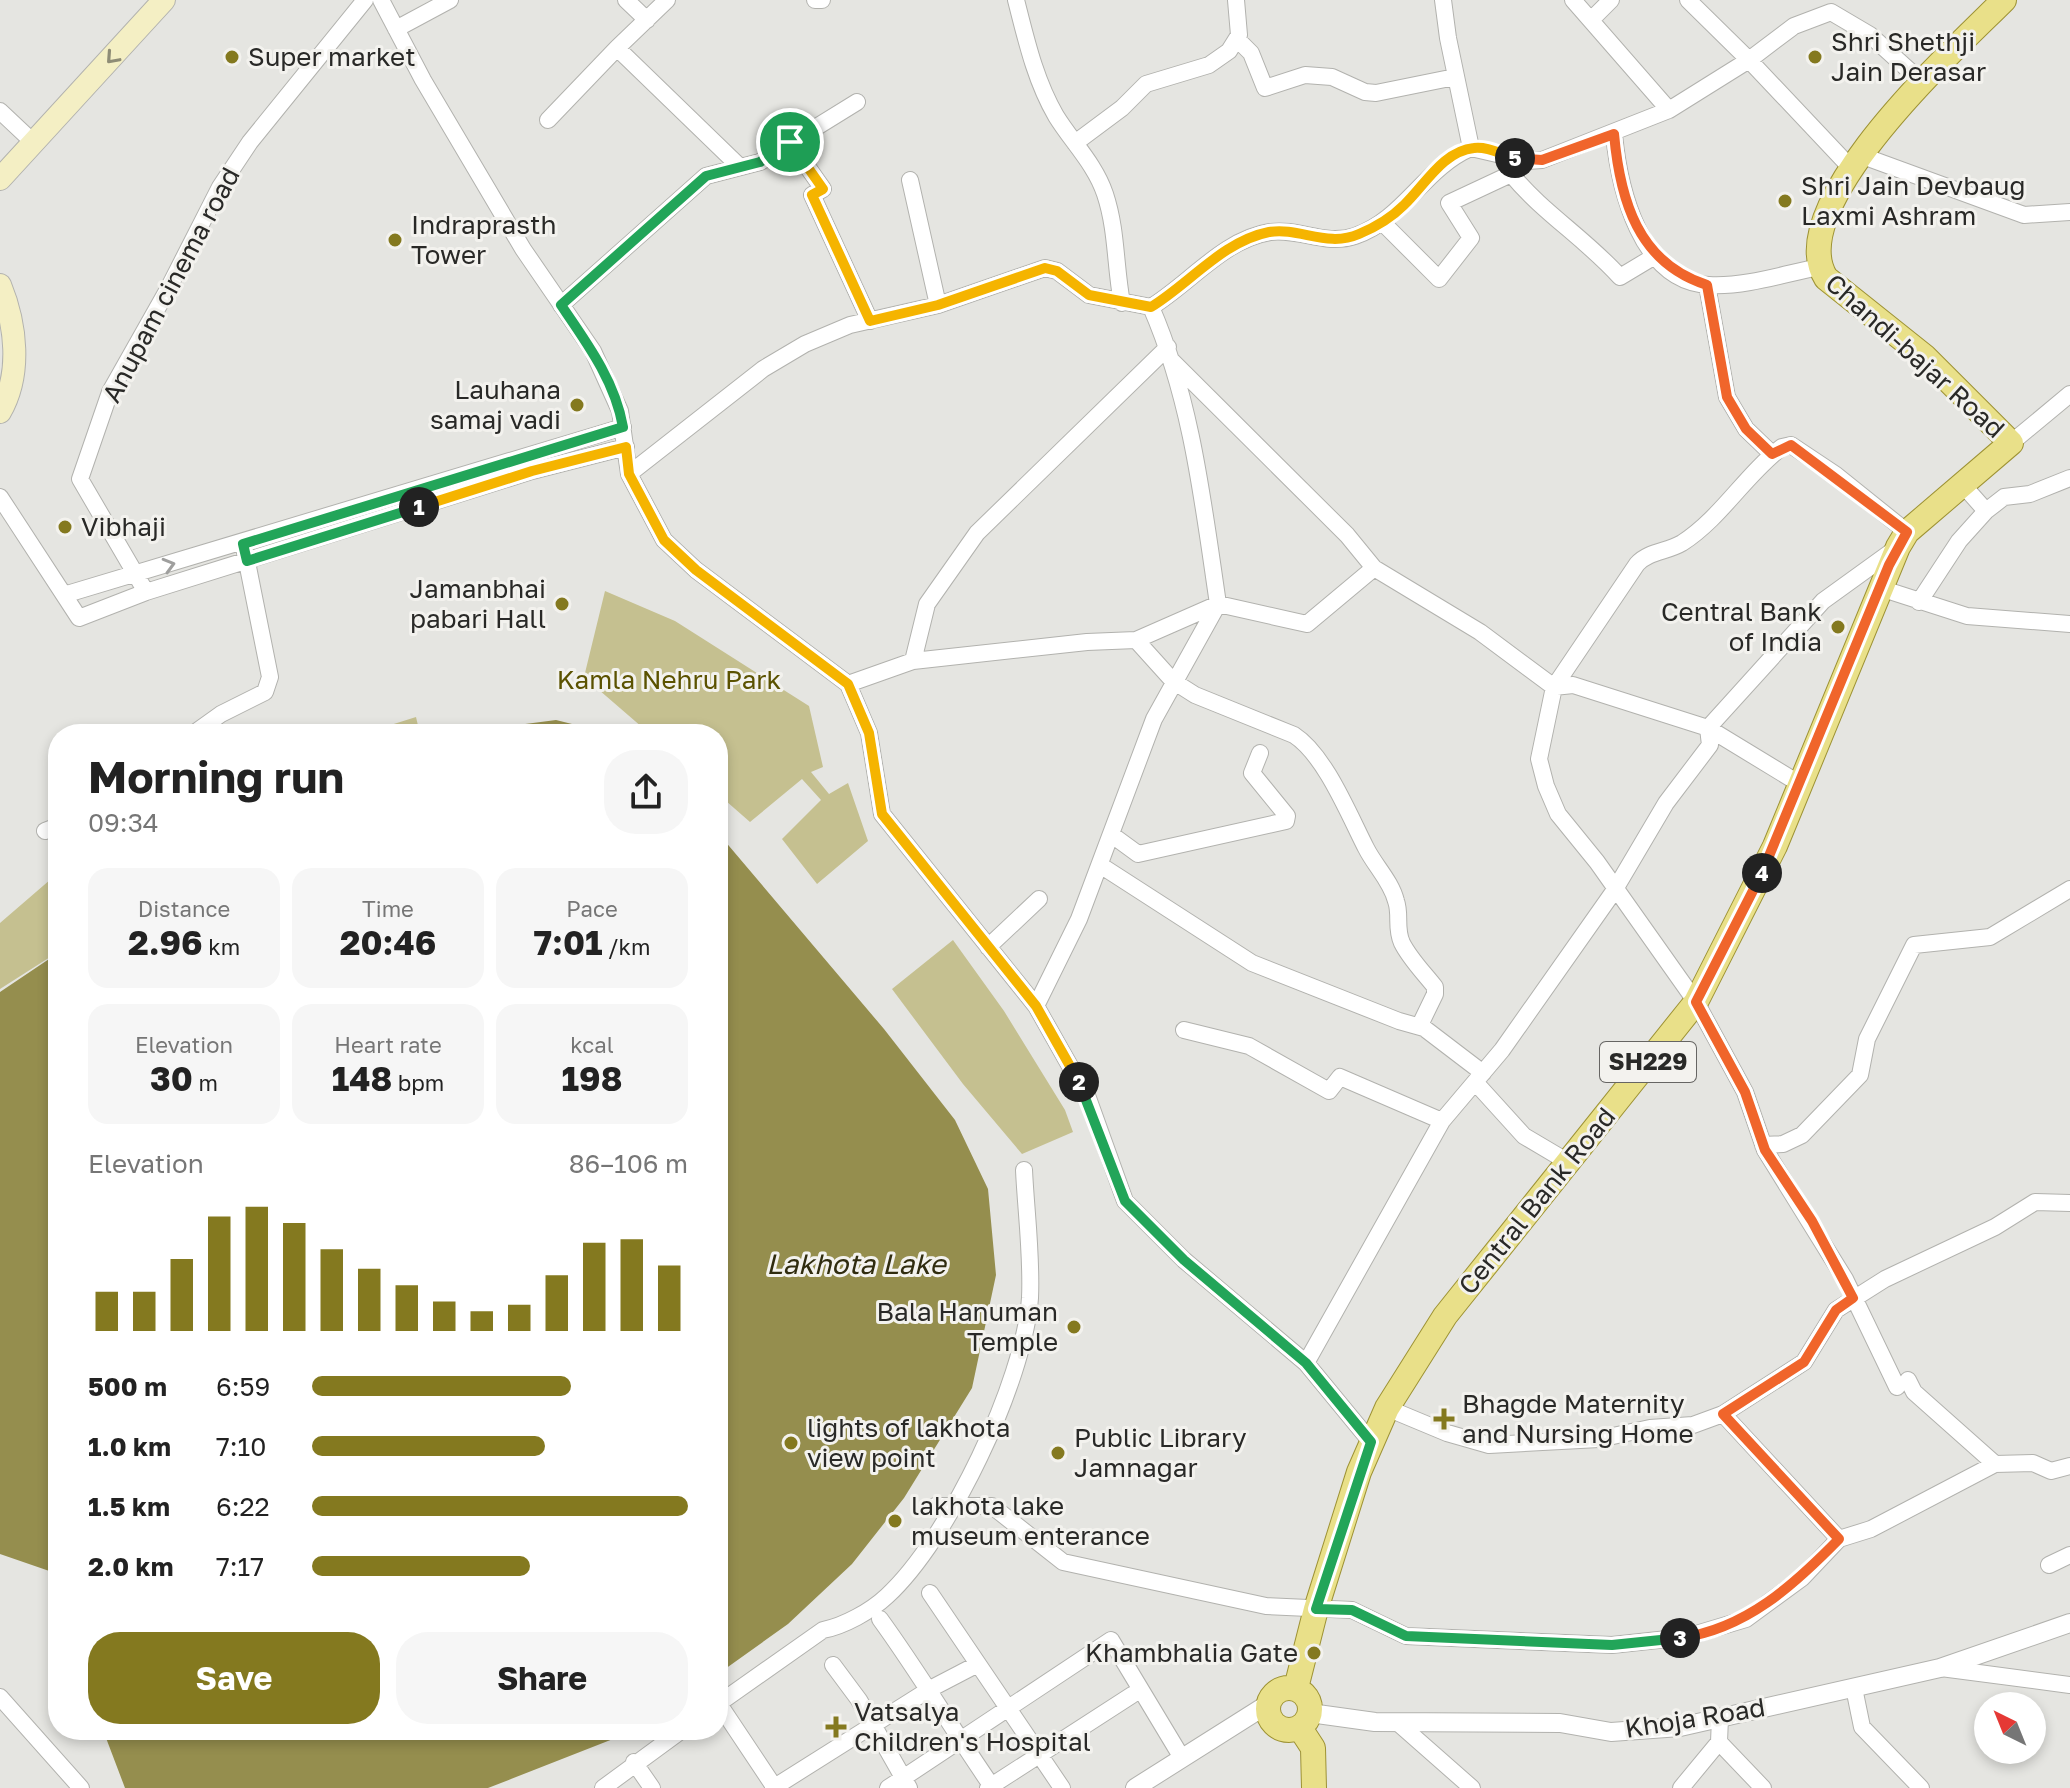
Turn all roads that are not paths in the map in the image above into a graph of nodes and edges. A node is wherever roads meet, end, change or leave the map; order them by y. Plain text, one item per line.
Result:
1 (164, 0) edge
2 (365, 0) edge
3 (381, 0) edge
4 (450, 0) edge
5 (626, 0) edge
6 (667, 0) edge
7 (815, 0) edge
8 (822, 0) edge
9 (1016, 0) edge
10 (1236, 0) edge
11 (1443, 0) edge
12 (1573, 0) edge
13 (1611, 0) edge
14 (1688, 0) edge
15 (2004, 0) edge
16 (1834, 6) edge
17 (647, 20) junction
18 (1591, 20) junction
19 (396, 29) junction
20 (1238, 40) junction
21 (617, 48) junction
22 (1749, 60) junction
23 (1455, 77) junction
24 (1923, 83) junction
25 (857, 102) dead end
26 (1669, 110) junction
27 (0, 111) edge
28 (548, 120) dead end
29 (1614, 134) junction
30 (790, 142) junction
31 (34, 143) junction
32 (1075, 143) junction
33 (1471, 148) junction
34 (1856, 162) junction
35 (740, 167) junction
36 (0, 179) edge
37 (910, 180) dead end
38 (2070, 212) edge
39 (1383, 223) junction
40 (1655, 256) junction
41 (1819, 267) junction
42 (0, 285) edge
43 (1707, 285) junction
44 (1122, 303) junction
45 (561, 305) junction
46 (938, 305) junction
47 (1151, 307) junction
48 (870, 321) junction
49 (1170, 354) junction
50 (2070, 394) edge
51 (0, 412) edge
52 (623, 427) junction
53 (2011, 443) junction
54 (626, 447) junction
55 (1772, 454) junction
56 (629, 474) junction
57 (2070, 478) edge
58 (1963, 485) junction
59 (0, 497) edge
60 (1986, 511) junction
61 (1903, 540) junction
62 (243, 544) junction
63 (247, 561) junction
64 (1374, 568) junction
65 (137, 574) junction
66 (1880, 588) junction
67 (146, 592) junction
68 (67, 594) junction
69 (1919, 602) junction
70 (1218, 604) junction
71 (2070, 624) edge
72 (1136, 640) junction
73 (913, 661) junction
74 (1173, 681) junction
75 (848, 684) junction
76 (1554, 687) junction
77 (207, 724) edge
78 (1708, 728) junction
79 (1260, 753) dead end
80 (1800, 784) junction
81 (1112, 835) junction
82 (1100, 865) junction
83 (2070, 889) edge
84 (1614, 891) junction
85 (1039, 899) dead end
86 (988, 947) junction
87 (1696, 1002) junction
88 (1036, 1006) junction
89 (1420, 1025) junction
90 (1184, 1030) dead end
91 (1479, 1077) junction
92 (1442, 1121) junction
93 (1763, 1145) junction
94 (1568, 1162) junction
95 (1024, 1170) dead end
96 (2070, 1203) edge
97 (1853, 1298) junction
98 (1306, 1363) junction
99 (1387, 1408) junction
100 (1723, 1414) junction
101 (1371, 1442) junction
102 (1995, 1464) junction
103 (2070, 1466) edge
104 (944, 1506) junction
105 (1839, 1539) junction
106 (2070, 1555) edge
107 (2049, 1565) dead end
108 (930, 1593) dead end
109 (1316, 1609) junction
110 (880, 1619) dead end
111 (2070, 1623) edge
112 (978, 1664) junction
113 (833, 1665) dead end
114 (1940, 1668) junction
115 (2070, 1685) edge
116 (1296, 1688) junction
117 (1854, 1688) junction
118 (930, 1689) junction
119 (1132, 1695) dead end
120 (0, 1697) edge
121 (728, 1698) edge
122 (1268, 1704) junction
123 (1010, 1709) junction
124 (728, 1718) edge
125 (1720, 1718) junction
126 (1305, 1720) junction
127 (1397, 1722) junction
128 (873, 1728) junction
129 (667, 1740) edge
130 (960, 1741) junction
131 (1719, 1742) junction
132 (1040, 1752) junction
133 (1182, 1758) junction
134 (634, 1763) junction
135 (899, 1785) edge
136 (991, 1787) edge
137 (81, 1788) edge
138 (603, 1788) edge
139 (652, 1788) edge
140 (774, 1788) edge
141 (1062, 1788) edge
142 (1135, 1788) edge
143 (1162, 1788) edge
144 (1314, 1788) edge
145 (1472, 1788) edge
146 (1681, 1788) edge
147 (1763, 1788) edge
148 (1921, 1788) edge

1 -> 31 main road
2 - 65 street, Anupam cinema road
3 - 19 street
4 - 19 street
5 - 17 street
6 - 17 street
7 - 8 street
9 - 32 street
10 - 20 street
11 - 23 street
12 - 18 street
13 - 18 street
14 - 22 street
15 - 24 main road, Chandi-bajar Road
16 - 22 street
16 - 24 street
17 - 21 street
18 - 26 street
19 - 45 street
20 - 23 street
20 - 32 street
21 - 28 street
21 - 35 street
22 - 26 street
22 - 34 street
23 - 33 street
24 - 34 main road, Chandi-bajar Road
25 - 30 street
26 - 29 street
27 - 31 street
29 - 33 street
29 - 40 street
30 - 35 street
30 - 48 street
31 - 36 main road
32 - 44 street
33 - 39 street
34 - 38 street
34 - 41 main road, Chandi-bajar Road
35 - 45 street
37 - 46 street
39 - 40 street
39 - 47 street
40 - 43 street
41 - 43 street
41 - 53 main road, Chandi-bajar Road
42 - 51 main road
43 - 55 street
44 - 46 street
44 - 47 street
45 - 52 street
46 - 48 street
47 - 49 street
48 - 56 street
49 - 64 street
49 - 70 street
49 - 73 street
50 - 53 street, Central Bank Road
52 - 54 street
52 - 62 street
53 - 58 main road, Central Bank Road / SH229
54 - 56 street
54 - 63 street
55 - 61 street
55 - 76 street
56 - 75 street
57 - 60 street
58 - 60 street
58 - 61 main road, Central Bank Road / SH229
59 - 68 street
60 - 69 street
61 - 66 main road, Central Bank Road / SH229
61 - 78 street
62 - 63 street
65 -> 62 street
63 - 67 street
63 - 77 street
64 - 70 street
64 - 76 street
65 - 67 street, Anupam cinema road
65 - 68 street
66 - 69 street
66 - 80 main road, Central Bank Road / SH229
67 - 68 street
69 - 71 street
70 - 72 street
70 - 74 street
72 - 73 street
72 - 74 street
73 - 75 street
74 - 81 street
74 - 89 street
75 - 86 street
76 - 78 street
76 - 84 street
78 - 80 street
78 - 84 street
79 - 81 street
80 - 87 main road, Central Bank Road / SH229
81 - 82 street
82 - 88 street
82 - 89 street
83 - 93 street
84 - 87 street
84 - 91 street
85 - 86 street
86 - 88 street
87 - 93 street
87 - 94 main road, Central Bank Road / SH229
88 - 98 street
89 - 91 street
90 - 92 street
91 - 92 street
91 - 94 street
92 - 98 street
93 - 97 street
94 - 99 main road, Central Bank Road / SH229
95 - 104 street
96 - 97 street
97 - 100 street
97 - 102 street
98 - 101 street
99 - 100 street
99 - 101 main road, Central Bank Road / SH229
100 - 105 street
101 - 109 main road, Central Bank Road / SH229
102 - 103 street
102 - 105 street
104 - 109 street
104 - 121 street
105 - 109 street
106 - 107 street
108 - 112 street
109 - 116 main road, Central Bank Road / SH229
110 - 118 street
111 - 114 street, Khoja Road
112 - 118 street
112 - 123 street
113 - 128 street
114 - 115 street
114 - 117 street, Khoja Road
116 - 122 main road
116 - 126 main road
117 - 125 street, Khoja Road
117 - 148 street
118 - 128 street
118 - 130 street
119 - 132 street
120 - 137 street
122 - 126 main road
122 - 133 street
123 - 130 street
123 - 132 street
123 - 133 street
124 - 140 street
125 - 127 street, Khoja Road
125 - 131 street
126 - 127 street, Khoja Road
126 - 144 main road
127 - 145 street
128 - 135 street
128 - 140 street
129 - 134 street
130 - 135 street
130 - 136 street
131 - 146 street
131 - 147 street
132 - 136 street
132 - 141 street
133 - 142 street
133 - 143 street
134 - 138 street
134 - 139 street

